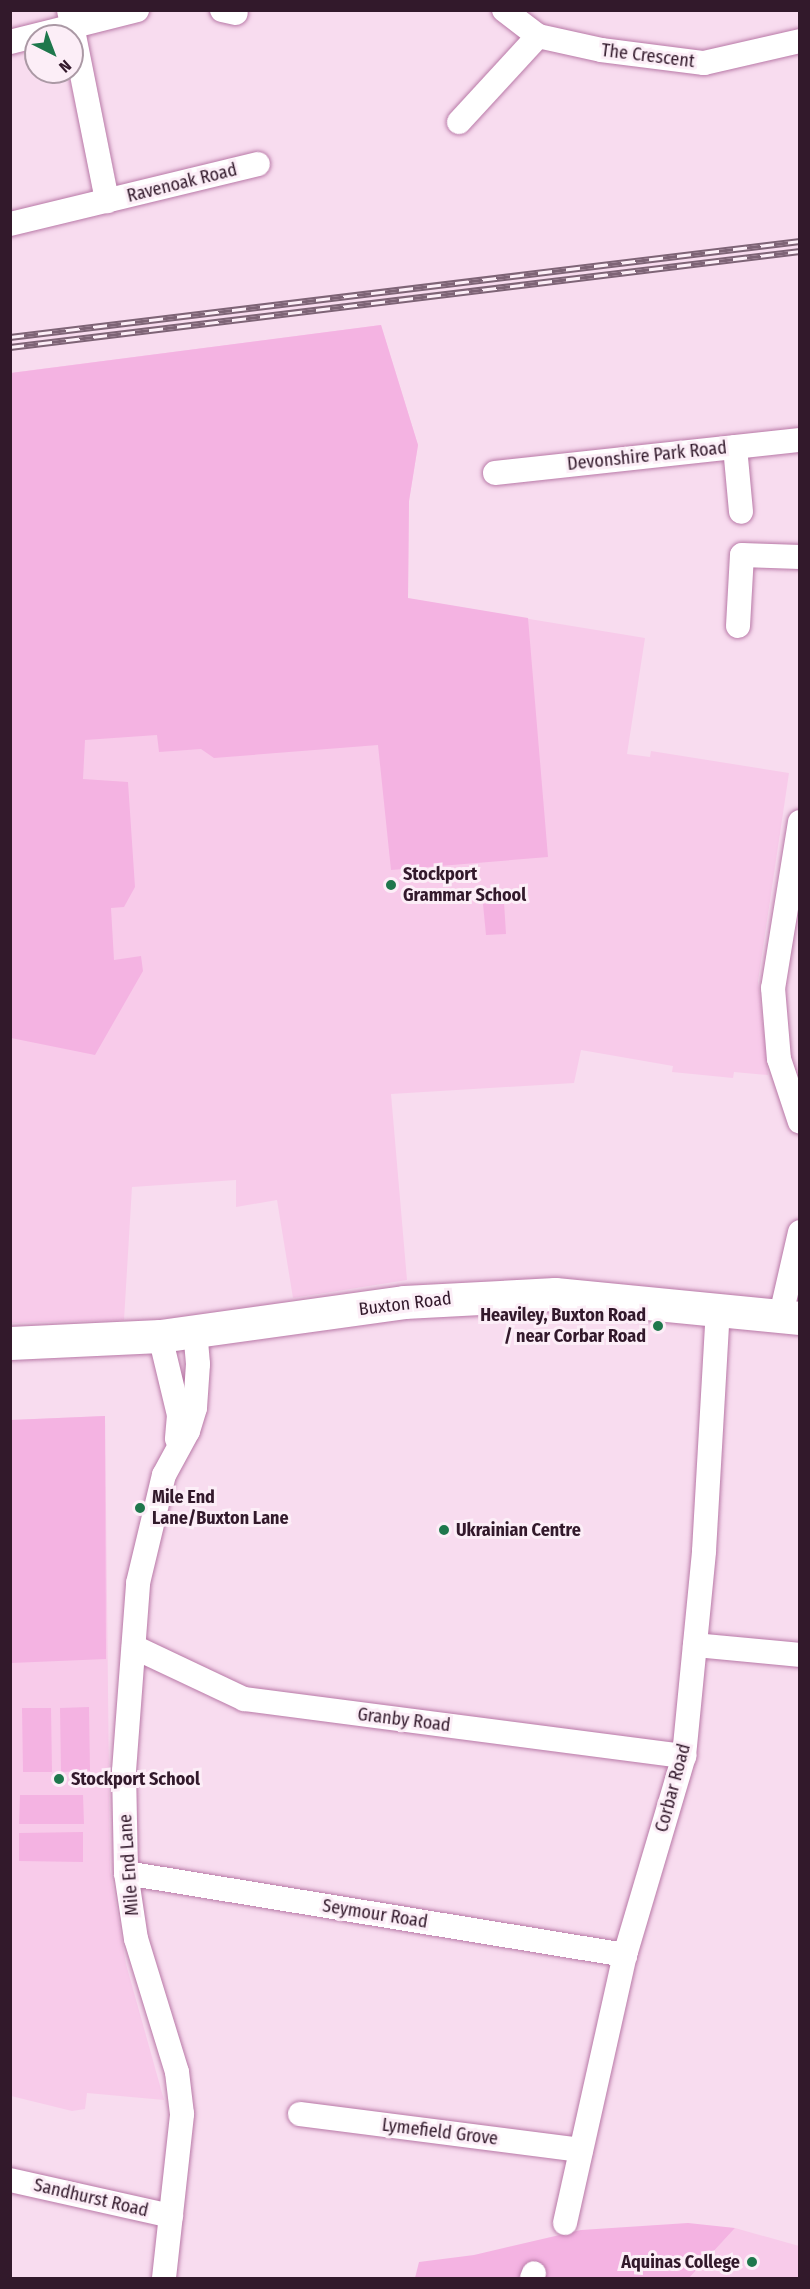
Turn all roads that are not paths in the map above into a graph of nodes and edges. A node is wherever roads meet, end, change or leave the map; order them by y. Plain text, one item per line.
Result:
1 (137, 10) edge
2 (504, 10) edge
3 (71, 19) edge
4 (538, 36) junction
5 (800, 40) edge
6 (10, 42) edge
7 (459, 122) dead end
8 (258, 164) dead end
9 (107, 201) junction
10 (10, 224) edge
11 (800, 440) edge
12 (735, 447) junction
13 (495, 473) dead end
14 (741, 534) junction
15 (800, 557) edge
16 (738, 626) dead end
17 (800, 822) edge
18 (800, 1122) edge
19 (800, 1232) edge
20 (718, 1307) junction
21 (790, 1317) edge
22 (195, 1331) junction
23 (160, 1336) junction
24 (10, 1343) edge
25 (176, 1450) junction
26 (695, 1645) junction
27 (134, 1647) junction
28 (800, 1655) edge
29 (684, 1756) junction
30 (126, 1873) junction
31 (625, 1955) junction
32 (300, 2114) dead end
33 (581, 2150) junction
34 (10, 2180) edge
35 (171, 2216) junction
36 (565, 2223) dead end
37 (170, 2277) edge

1 - 3 street
2 - 4 street, The Crescent
3 - 6 street
3 - 9 street, Ravenoak Road
4 - 5 street, The Crescent
4 - 7 street
8 - 9 street, Ravenoak Road
9 - 10 street, Ravenoak Road
11 - 12 street, Devonshire Park Road
12 - 13 street, Devonshire Park Road
12 - 14 street
14 - 15 street
14 - 16 street
17 - 18 street
19 - 21 street
20 - 21 highway, Buxton Road
20 - 22 highway, Buxton Road
20 - 26 street, Corbar Road
22 - 23 highway, Buxton Road
22 - 25 street, Mile End Lane
23 - 24 highway, Buxton Road
23 - 25 street, Mile End Lane
25 - 27 street, Mile End Lane
26 - 28 street
26 - 29 street, Corbar Road
27 - 29 street, Granby Road
27 - 30 street, Mile End Lane
29 - 31 street, Corbar Road
30 - 31 street, Seymour Road
30 - 35 street, Mile End Lane
31 - 33 street, Corbar Road
32 - 33 street, Lymefield Grove
33 - 36 street, Corbar Road
34 - 35 street, Sandhurst Road
35 - 37 street, Mile End Lane

